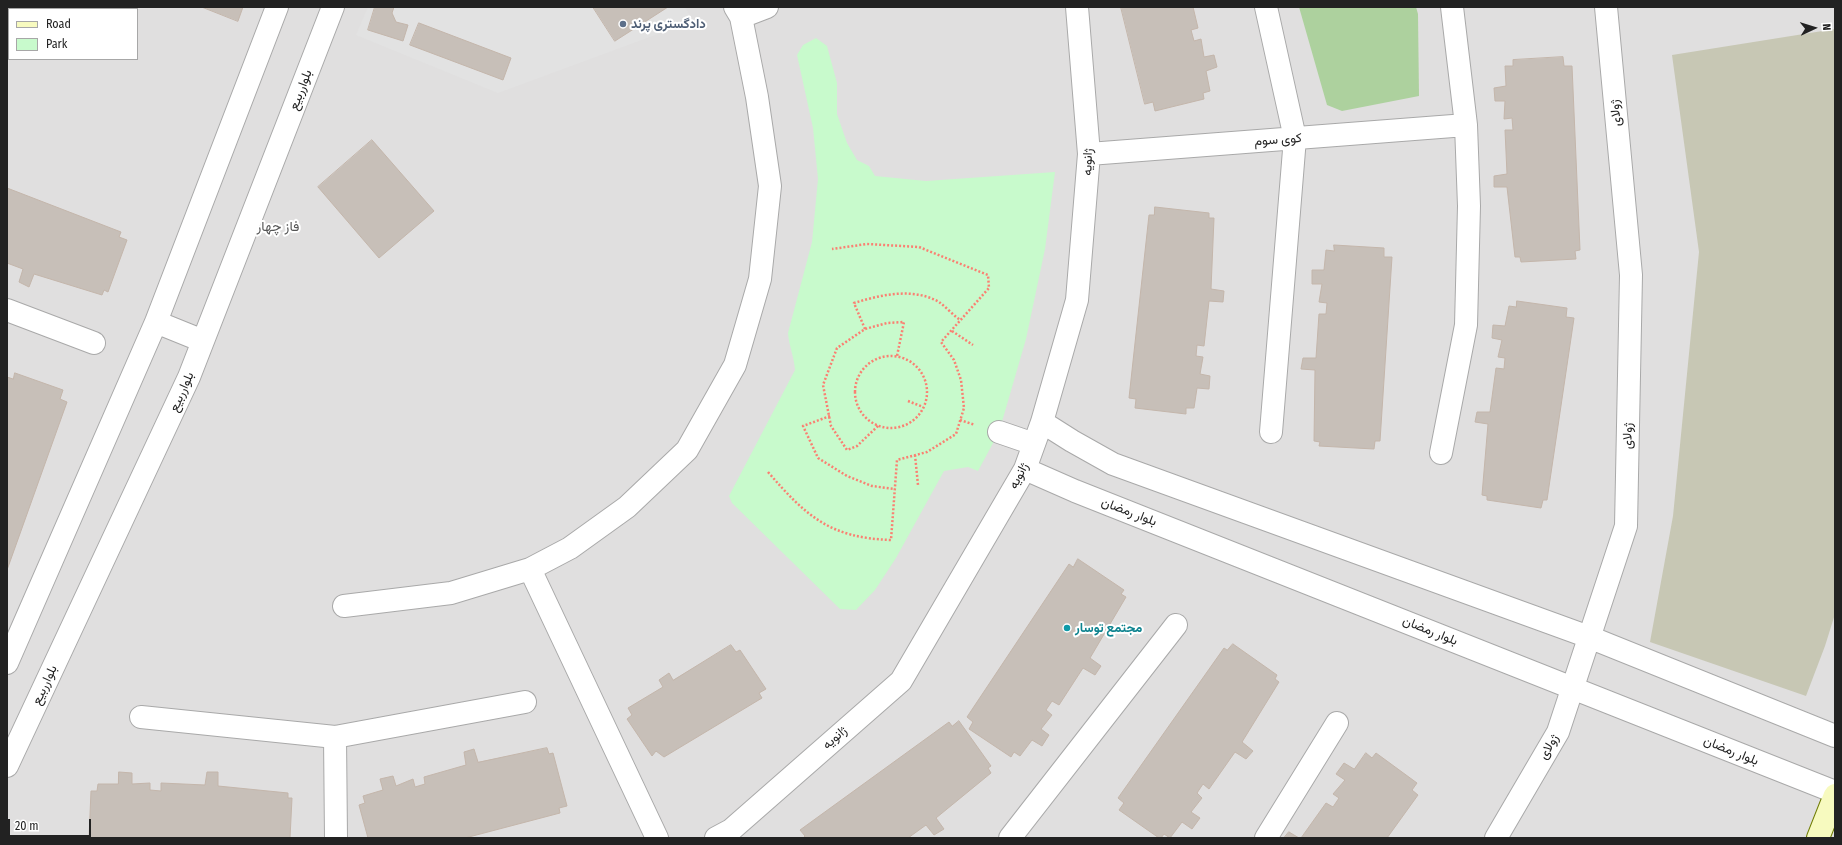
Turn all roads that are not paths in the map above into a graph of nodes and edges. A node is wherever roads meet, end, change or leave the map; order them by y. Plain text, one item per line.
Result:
1 (277, 7) edge
2 (333, 7) edge
3 (767, 7) edge
4 (1077, 7) edge
5 (1266, 7) edge
6 (1452, 7) edge
7 (1606, 7) edge
8 (738, 12) edge
9 (1466, 125) junction
10 (1295, 138) junction
11 (1089, 154) junction
12 (7, 310) edge
13 (156, 322) junction
14 (203, 341) junction
15 (94, 343) dead end
16 (1042, 422) junction
17 (999, 432) dead end
18 (1271, 432) dead end
19 (1034, 444) junction
20 (1441, 453) dead end
21 (1025, 469) junction
22 (530, 569) junction
23 (344, 606) dead end
24 (1176, 626) dead end
25 (1590, 637) junction
26 (7, 664) edge
27 (1573, 688) junction
28 (526, 702) dead end
29 (141, 717) dead end
30 (1337, 723) dead end
31 (1835, 736) edge
32 (335, 737) junction
33 (7, 766) edge
34 (1835, 792) edge
35 (1835, 796) edge
36 (727, 835) edge
37 (336, 838) edge
38 (657, 838) edge
39 (1010, 838) edge
40 (1266, 838) edge
41 (1496, 838) edge
42 (1818, 838) edge

1 - 13 street
2 - 14 street, بلوارربیع
3 - 8 street
4 - 11 street, ژانویه
5 - 10 street
6 - 9 street
7 - 25 street, ژولای
8 - 22 street
9 - 10 street, کوی سوم
9 - 20 street
10 - 11 street, کوی سوم
10 - 18 street
11 - 16 street, ژانویه
12 - 15 street
13 - 14 street
13 - 26 street
14 - 33 street, بلوارربیع
16 - 19 street, ژانویه
16 - 25 street
17 - 19 street
19 - 21 street, ژانویه
21 - 27 street, بلوار رمضان
21 - 36 street, ژانویه
22 - 23 street
22 - 38 street
24 - 39 street
25 - 27 street, ژولای
25 - 31 street
27 - 34 street, بلوار رمضان
27 - 41 street, ژولای
28 - 32 street
29 - 32 street
30 - 40 street
32 - 37 street
35 - 42 street

